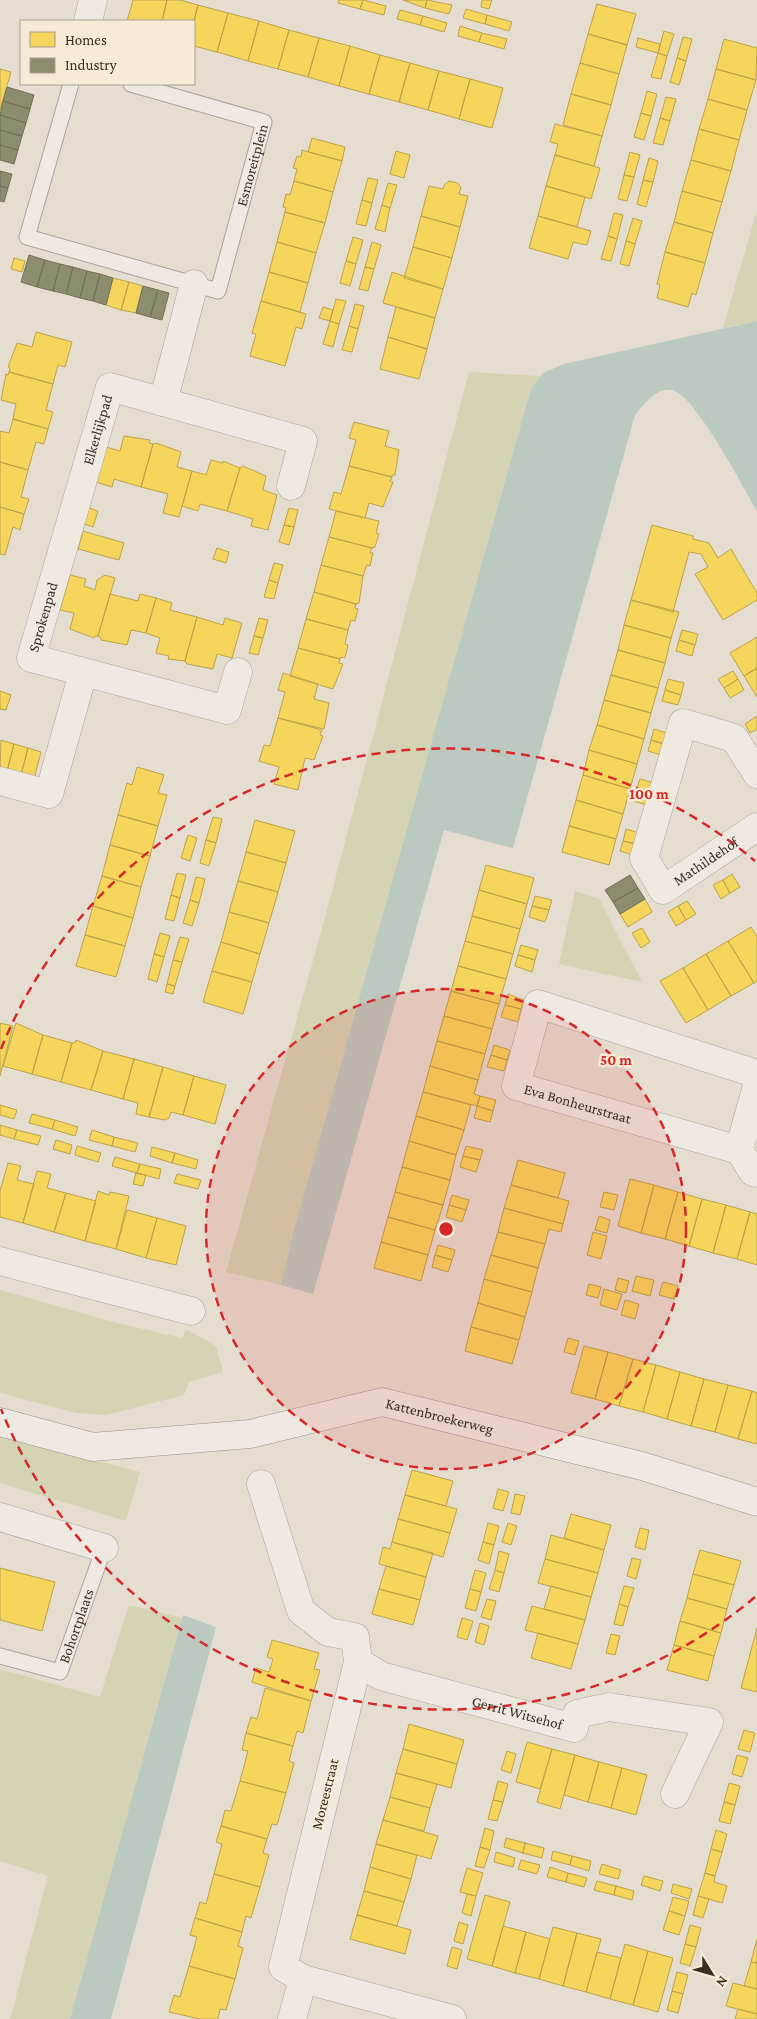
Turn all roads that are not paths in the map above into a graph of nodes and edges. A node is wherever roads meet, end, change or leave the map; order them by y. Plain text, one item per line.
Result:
1 (93, 0) edge
2 (88, 20) edge
3 (71, 85) edge
4 (134, 85) edge
5 (194, 284) junction
6 (163, 402) junction
7 (291, 486) dead end
8 (71, 526) joint
9 (83, 672) junction
10 (238, 672) dead end
11 (757, 774) edge
12 (0, 781) edge
13 (755, 833) edge
14 (757, 1074) edge
15 (757, 1086) edge
16 (739, 1150) junction
17 (757, 1173) edge
18 (0, 1260) edge
19 (191, 1311) dead end
20 (0, 1422) edge
21 (261, 1484) dead end
22 (757, 1502) edge
23 (0, 1517) edge
24 (104, 1548) joint
25 (0, 1656) edge
26 (358, 1662) junction
27 (675, 1794) dead end
28 (303, 1979) junction
29 (292, 2019) edge
30 (452, 2019) edge

1 - 2 street
3 - 5 lane, Esmoreitplein
4 - 5 lane, Esmoreitplein
5 - 6 street
6 - 7 street, Elkerlijkpad
6 - 8 street, Elkerlijkpad
8 - 9 street, Sprokenpad
9 - 10 street, Sprokenpad
9 - 12 street
11 - 13 street, Mathildehof
14 - 16 street, Eva Bonheurstraat
15 - 16 street
16 - 17 street
18 - 19 street
20 - 22 street, Kattenbroekerweg
21 - 26 street, Moreestraat
23 - 24 street
24 - 25 lane, Bohortplaats
26 - 27 street, Gerrit Witsehof
26 - 28 street, Moreestraat
28 - 29 street
28 - 30 street, Moreestraat

